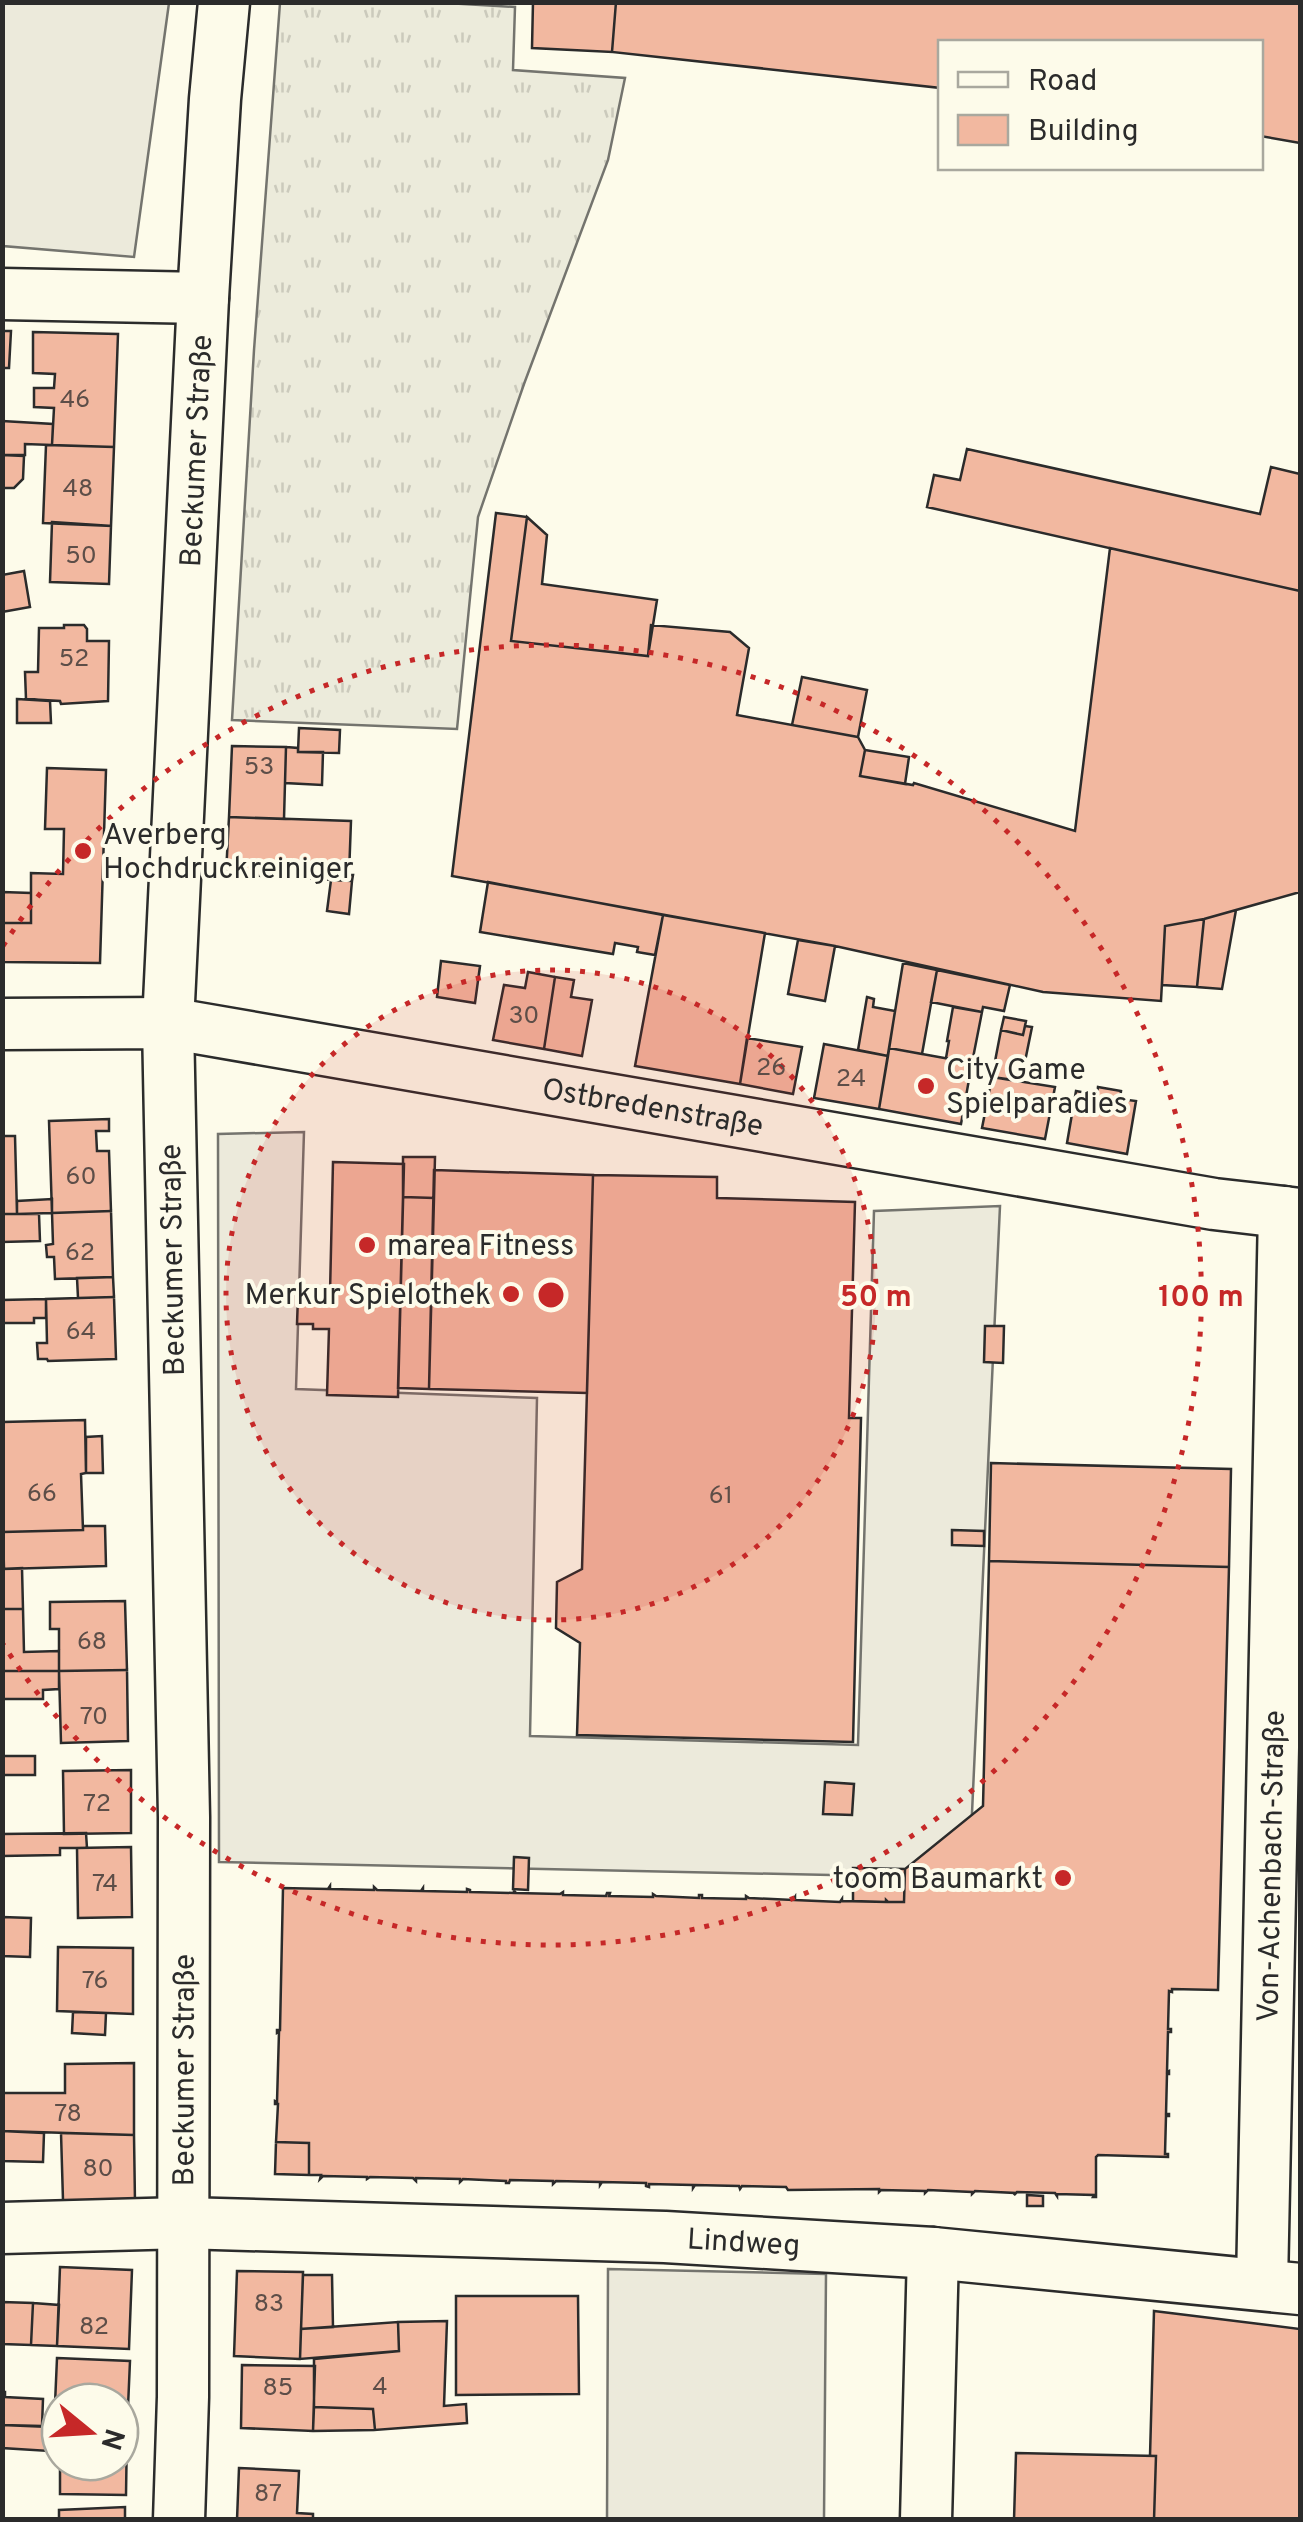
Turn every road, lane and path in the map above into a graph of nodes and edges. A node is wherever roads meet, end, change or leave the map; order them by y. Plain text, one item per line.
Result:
1 (224, 2) edge
2 (2, 294) edge
3 (202, 298) junction
4 (168, 1023) junction
5 (2, 1024) edge
6 (1292, 1213) edge
7 (184, 2223) junction
8 (2, 2228) edge
9 (933, 2254) junction
10 (1281, 2286) edge
11 (180, 2520) edge
12 (926, 2520) edge

1 - 3 street, Beckumer Straße
2 - 3 street
3 - 4 street, Beckumer Straße
4 - 5 street, Ostbredenstraße
4 - 6 street, Ostbredenstraße
4 - 7 street, Beckumer Straße
6 - 10 street, Von-Achenbach-Straße
7 - 8 street, Lindweg
7 - 9 street, Lindweg
7 - 11 street, Beckumer Straße
9 - 10 street, Lindweg
9 - 12 street

